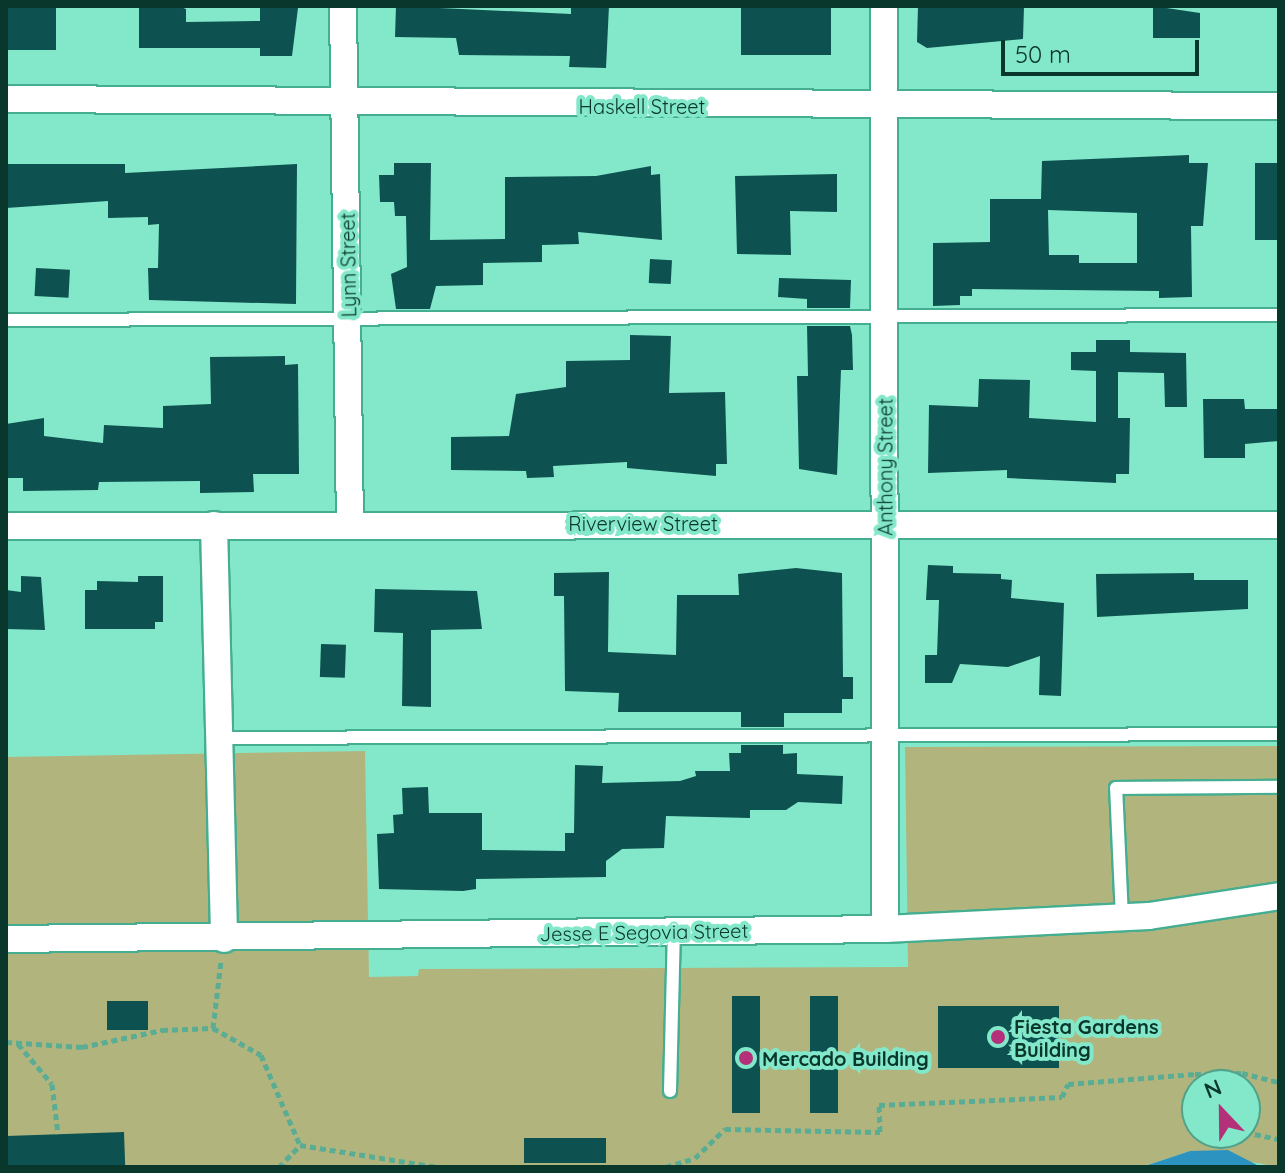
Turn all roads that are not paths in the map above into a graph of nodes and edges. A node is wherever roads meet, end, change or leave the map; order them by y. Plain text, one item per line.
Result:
1 (343, 6) edge
2 (884, 6) edge
3 (6, 99) edge
4 (344, 105) junction
5 (1279, 106) edge
6 (884, 107) junction
7 (1279, 315) edge
8 (885, 317) junction
9 (350, 319) junction
10 (6, 320) edge
11 (885, 522) junction
12 (350, 524) junction
13 (214, 525) junction
14 (1279, 525) edge
15 (6, 526) edge
16 (1279, 734) edge
17 (885, 735) junction
18 (219, 738) junction
19 (1279, 787) edge
20 (1279, 896) edge
21 (1122, 918) junction
22 (885, 929) junction
23 (674, 932) junction
24 (6, 939) edge
25 (224, 939) junction
26 (670, 1091) dead end

1 - 4 street, Lynn Street
2 - 6 street, Anthony Street
3 - 4 street, Haskell Street
4 - 6 street, Haskell Street
4 - 9 street, Lynn Street
5 - 6 street, Haskell Street
6 - 8 street, Anthony Street
7 - 8 lane
8 - 9 lane
8 - 11 street, Anthony Street
9 - 10 lane
9 - 12 street, Lynn Street
11 - 12 street, Riverview Street
11 - 14 street, Riverview Street
11 - 17 street, Anthony Street
12 - 13 street, Riverview Street
13 - 15 street, Riverview Street
13 - 18 street
16 - 17 lane
17 - 18 lane
17 - 22 street, Anthony Street
18 - 25 street
19 - 21 lane
20 - 21 street, Jesse E Segovia Street
21 - 22 street, Jesse E Segovia Street
22 - 23 street, Jesse E Segovia Street
23 - 25 street, Jesse E Segovia Street
23 - 26 lane
24 - 25 street, Jesse E Segovia Street

